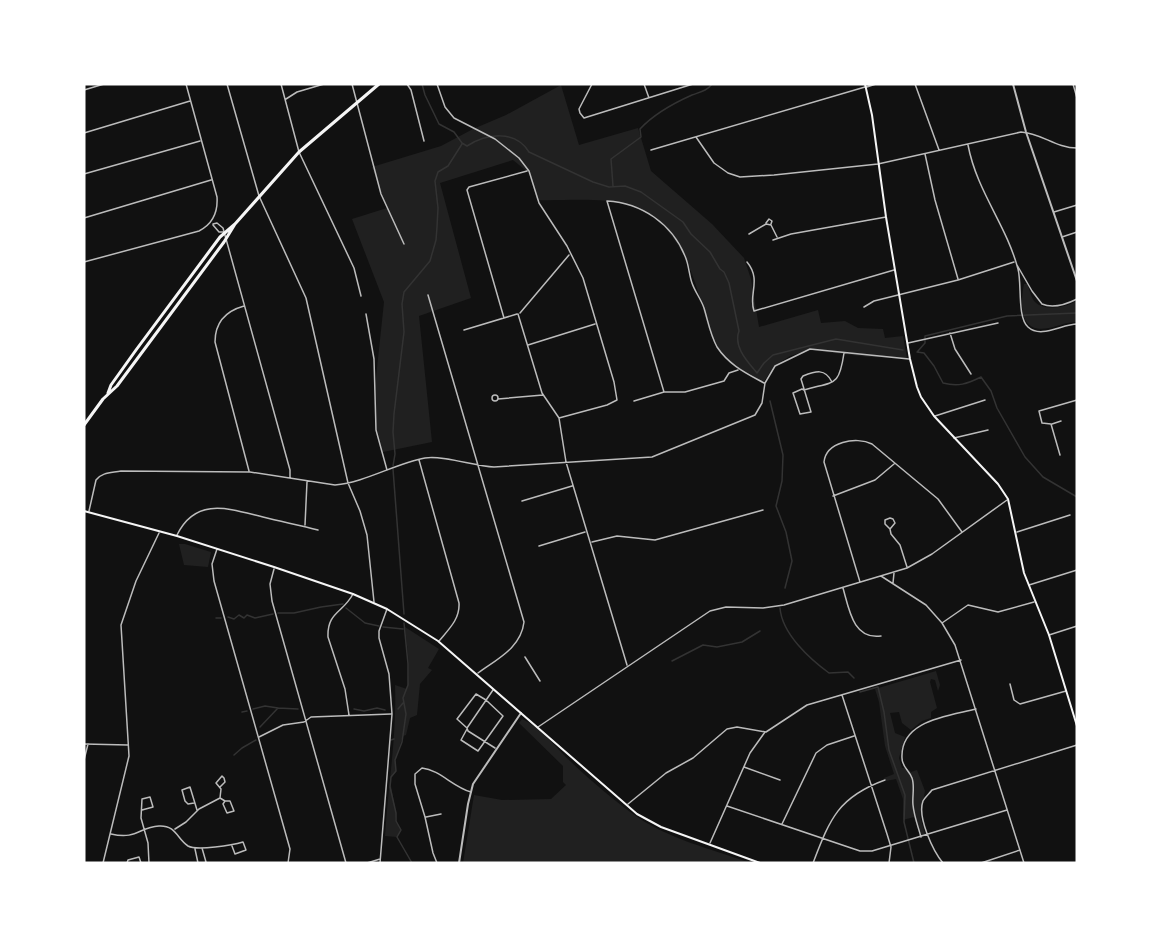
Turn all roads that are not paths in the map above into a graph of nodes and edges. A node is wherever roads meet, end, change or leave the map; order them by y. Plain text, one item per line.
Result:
1 (104, 84) edge
2 (186, 84) edge
3 (227, 84) edge
4 (281, 84) edge
5 (324, 84) edge
6 (352, 84) edge
7 (379, 84) edge
8 (407, 84) edge
9 (437, 84) edge
10 (592, 84) edge
11 (644, 84) edge
12 (691, 84) edge
13 (875, 84) edge
14 (915, 84) edge
15 (1013, 84) edge
16 (1073, 84) edge
17 (865, 86) edge
18 (84, 90) edge
19 (649, 98) junction
20 (1077, 98) edge
21 (285, 99) junction
22 (190, 101) junction
23 (356, 102) junction
24 (84, 132) edge
25 (1026, 132) junction
26 (696, 136) junction
27 (201, 140) junction
28 (424, 141) dead end
29 (967, 144) junction
30 (1077, 148) edge
31 (651, 150) dead end
32 (939, 150) junction
33 (299, 152) junction
34 (925, 154) junction
35 (878, 164) junction
36 (529, 171) junction
37 (84, 174) edge
38 (212, 179) junction
39 (259, 196) junction
40 (1077, 205) edge
41 (1053, 212) junction
42 (886, 217) junction
43 (84, 218) edge
44 (211, 223) junction
45 (235, 224) junction
46 (766, 224) junction
47 (771, 225) junction
48 (1077, 232) edge
49 (224, 233) junction
50 (749, 234) dead end
51 (1061, 237) junction
52 (777, 238) junction
53 (226, 239) junction
54 (773, 240) dead end
55 (404, 244) dead end
56 (570, 254) junction
57 (1015, 261) junction
58 (84, 262) edge
59 (747, 262) dead end
60 (895, 270) junction
61 (958, 280) junction
62 (1077, 281) edge
63 (428, 295) dead end
64 (361, 296) dead end
65 (900, 296) junction
66 (1077, 299) edge
67 (245, 305) junction
68 (864, 307) dead end
69 (366, 314) dead end
70 (518, 314) junction
71 (504, 318) junction
72 (998, 322) dead end
73 (596, 323) junction
74 (1077, 324) edge
75 (464, 330) dead end
76 (950, 333) junction
77 (908, 343) junction
78 (527, 345) junction
79 (844, 352) junction
80 (910, 359) junction
81 (739, 370) junction
82 (971, 374) dead end
83 (832, 382) junction
84 (765, 383) junction
85 (804, 390) junction
86 (664, 392) junction
87 (108, 393) junction
88 (544, 395) junction
89 (498, 399) dead end
90 (985, 400) dead end
91 (1077, 400) edge
92 (634, 401) dead end
93 (934, 416) junction
94 (559, 418) junction
95 (1061, 421) dead end
96 (1051, 424) junction
97 (84, 425) edge
98 (988, 429) dead end
99 (954, 438) junction
100 (1060, 455) dead end
101 (419, 460) junction
102 (566, 462) junction
103 (895, 464) junction
104 (479, 466) junction
105 (387, 470) junction
106 (250, 472) junction
107 (290, 479) junction
108 (307, 482) junction
109 (348, 483) junction
110 (573, 485) junction
111 (833, 496) junction
112 (1008, 500) junction
113 (522, 501) dead end
114 (763, 510) dead end
115 (84, 511) edge
116 (89, 512) junction
117 (1070, 515) dead end
118 (305, 526) junction
119 (890, 529) dead end
120 (318, 530) dead end
121 (159, 531) junction
122 (586, 532) junction
123 (962, 532) junction
124 (1015, 532) junction
125 (177, 536) junction
126 (591, 543) junction
127 (539, 546) dead end
128 (217, 549) junction
129 (274, 567) junction
130 (907, 568) junction
131 (1077, 570) edge
132 (894, 572) junction
133 (881, 576) junction
134 (860, 582) junction
135 (894, 584) junction
136 (1029, 585) junction
137 (843, 587) junction
138 (353, 594) junction
139 (1035, 602) junction
140 (374, 603) junction
141 (387, 609) junction
142 (942, 623) junction
143 (1077, 626) edge
144 (1049, 635) junction
145 (881, 636) dead end
146 (438, 641) junction
147 (525, 657) dead end
148 (961, 660) junction
149 (627, 666) junction
150 (477, 674) junction
151 (540, 681) dead end
152 (1010, 684) dead end
153 (494, 689) junction
154 (1066, 691) junction
155 (842, 695) junction
156 (486, 700) junction
157 (976, 708) junction
158 (521, 713) junction
159 (392, 714) junction
160 (349, 716) junction
161 (306, 720) junction
162 (1077, 726) edge
163 (538, 727) junction
164 (467, 729) junction
165 (766, 732) junction
166 (855, 736) junction
167 (259, 737) junction
168 (485, 742) junction
169 (84, 744) edge
170 (88, 744) junction
171 (129, 745) junction
172 (1077, 745) edge
173 (496, 749) junction
174 (84, 760) edge
175 (744, 767) junction
176 (996, 769) junction
177 (780, 780) dead end
178 (885, 780) dead end
179 (871, 784) junction
180 (220, 787) dead end
181 (471, 792) junction
182 (220, 798) junction
183 (225, 801) dead end
184 (194, 803) junction
185 (627, 806) junction
186 (727, 806) junction
187 (142, 810) junction
188 (1008, 810) junction
189 (197, 811) junction
190 (441, 814) dead end
191 (425, 818) junction
192 (782, 825) junction
193 (174, 830) junction
194 (144, 831) junction
195 (111, 834) junction
196 (928, 835) junction
197 (921, 837) junction
198 (823, 838) junction
199 (710, 844) junction
200 (232, 846) junction
201 (891, 847) junction
202 (195, 848) junction
203 (202, 848) junction
204 (1020, 850) junction
205 (380, 859) junction
206 (103, 863) edge
207 (127, 863) edge
208 (141, 863) edge
209 (149, 863) edge
210 (159, 863) edge
211 (165, 863) edge
212 (198, 863) edge
213 (204, 863) edge
214 (288, 863) edge
215 (346, 863) edge
216 (367, 863) edge
217 (380, 863) edge
218 (438, 863) edge
219 (459, 863) edge
220 (760, 863) edge
221 (813, 863) edge
222 (889, 863) edge
223 (943, 863) edge
224 (981, 863) edge
225 (1024, 863) edge

1 - 18 street
2 - 22 street
3 - 39 street
4 - 21 street
5 - 21 street
6 - 23 street
7 - 23 main road
8 - 28 street
9 - 36 street
10 - 19 street
11 - 19 street
12 - 19 street
13 - 17 street
14 - 32 street
15 - 25 street
16 - 20 street
17 - 26 street
17 - 35 main road
21 - 33 street
22 - 24 street
22 - 27 street
23 - 33 main road
23 - 55 street
25 - 29 street
25 - 30 street
25 - 41 street
26 - 31 street
26 - 35 street
27 - 37 street
27 - 38 street
29 - 32 street
29 - 57 street
32 - 34 street
33 - 39 main road
33 - 64 street
34 - 35 street
34 - 61 street
35 - 42 main road
36 - 56 street
36 - 71 street
38 - 43 street
38 - 44 street
39 - 45 main road
39 - 109 street
40 - 41 street
41 - 51 street
42 - 52 street
42 - 60 main road
44 - 49 street
44 - 58 street
45 - 49 main road
45 - 53 main road
46 - 47 street
46 - 47 street
46 - 50 street
47 - 52 street
48 - 51 street
49 - 53 street
49 - 87 main road
51 - 62 street
52 - 54 street
53 - 67 street
53 - 87 main road
56 - 70 street
56 - 73 street
57 - 61 street
57 - 66 street
57 - 74 street
59 - 60 street
60 - 65 main road
61 - 65 street
63 - 104 street
65 - 68 street
65 - 77 main road
67 - 106 street
67 - 107 street
69 - 105 street
70 - 71 street
70 - 78 street
71 - 75 street
72 - 76 street
73 - 78 street
73 - 94 street
76 - 77 street
76 - 82 street
77 - 80 main road
78 - 88 street
79 - 80 street
79 - 83 street
79 - 84 street
80 - 93 main road
81 - 84 street
81 - 86 street
81 - 86 street
83 - 85 street
83 - 85 street
84 - 102 street
85 - 85 street
86 - 92 street
87 - 97 main road
88 - 89 street
88 - 94 street
90 - 93 street
91 - 96 street
93 - 99 main road
94 - 102 street
95 - 96 street
96 - 100 street
98 - 99 street
99 - 112 main road
101 - 104 street
101 - 105 street
101 - 146 street
102 - 104 street
102 - 110 street
103 - 111 street
103 - 111 street
103 - 123 street
104 - 150 street
105 - 109 street
106 - 107 street
106 - 116 street
107 - 108 street
108 - 109 street
108 - 118 street
109 - 140 street
110 - 113 street
110 - 122 street
111 - 134 street
112 - 123 street
112 - 124 main road
114 - 126 street
115 - 116 main road
116 - 121 main road
117 - 124 street
118 - 120 street
118 - 125 street
119 - 130 street
121 - 125 main road
121 - 171 street
122 - 126 street
122 - 127 street
123 - 130 street
124 - 136 main road
125 - 128 main road
126 - 149 street
128 - 129 main road
128 - 167 street
129 - 138 main road
129 - 161 street
130 - 132 street
131 - 136 street
132 - 133 street
132 - 135 street
133 - 134 street
133 - 135 street
134 - 137 street
135 - 142 street
136 - 139 main road
137 - 145 street
137 - 149 street
138 - 140 main road
138 - 160 street
139 - 142 street
139 - 144 main road
140 - 141 main road
141 - 146 main road
141 - 159 street
142 - 148 street
143 - 144 street
144 - 154 main road
146 - 150 main road
147 - 151 street
148 - 155 street
148 - 157 street
149 - 163 street
150 - 153 main road
152 - 154 street
153 - 156 street
153 - 158 main road
154 - 162 main road
155 - 165 street
155 - 166 street
156 - 164 street
156 - 164 street
156 - 168 street
157 - 176 street
157 - 197 street
158 - 163 main road
158 - 173 street
159 - 160 street
159 - 205 street
160 - 161 street
161 - 167 street
161 - 215 street
163 - 185 main road
164 - 168 street
164 - 168 street
165 - 175 street
165 - 185 street
166 - 179 street
166 - 192 street
167 - 214 street
168 - 173 street
169 - 170 street
170 - 171 street
170 - 174 street
171 - 195 street
172 - 176 street
173 - 181 street
175 - 177 street
175 - 186 street
176 - 188 street
176 - 196 street
178 - 179 street
179 - 198 street
179 - 201 street
180 - 182 street
181 - 191 street
181 - 219 street
182 - 183 street
182 - 189 street
184 - 184 street
184 - 189 street
185 - 199 main road
186 - 192 street
186 - 199 street
187 - 187 street
187 - 194 street
188 - 196 street
188 - 204 street
189 - 193 street
190 - 191 street
191 - 218 street
192 - 198 street
193 - 194 street
193 - 202 street
194 - 195 street
194 - 209 street
195 - 206 street
196 - 197 street
196 - 223 street
197 - 201 street
198 - 201 street
198 - 221 street
199 - 220 main road
200 - 200 street
200 - 203 street
201 - 222 street
202 - 203 street
202 - 212 street
203 - 213 street
204 - 224 street
204 - 225 street
205 - 216 street
205 - 217 street
207 - 208 street
210 - 211 street

